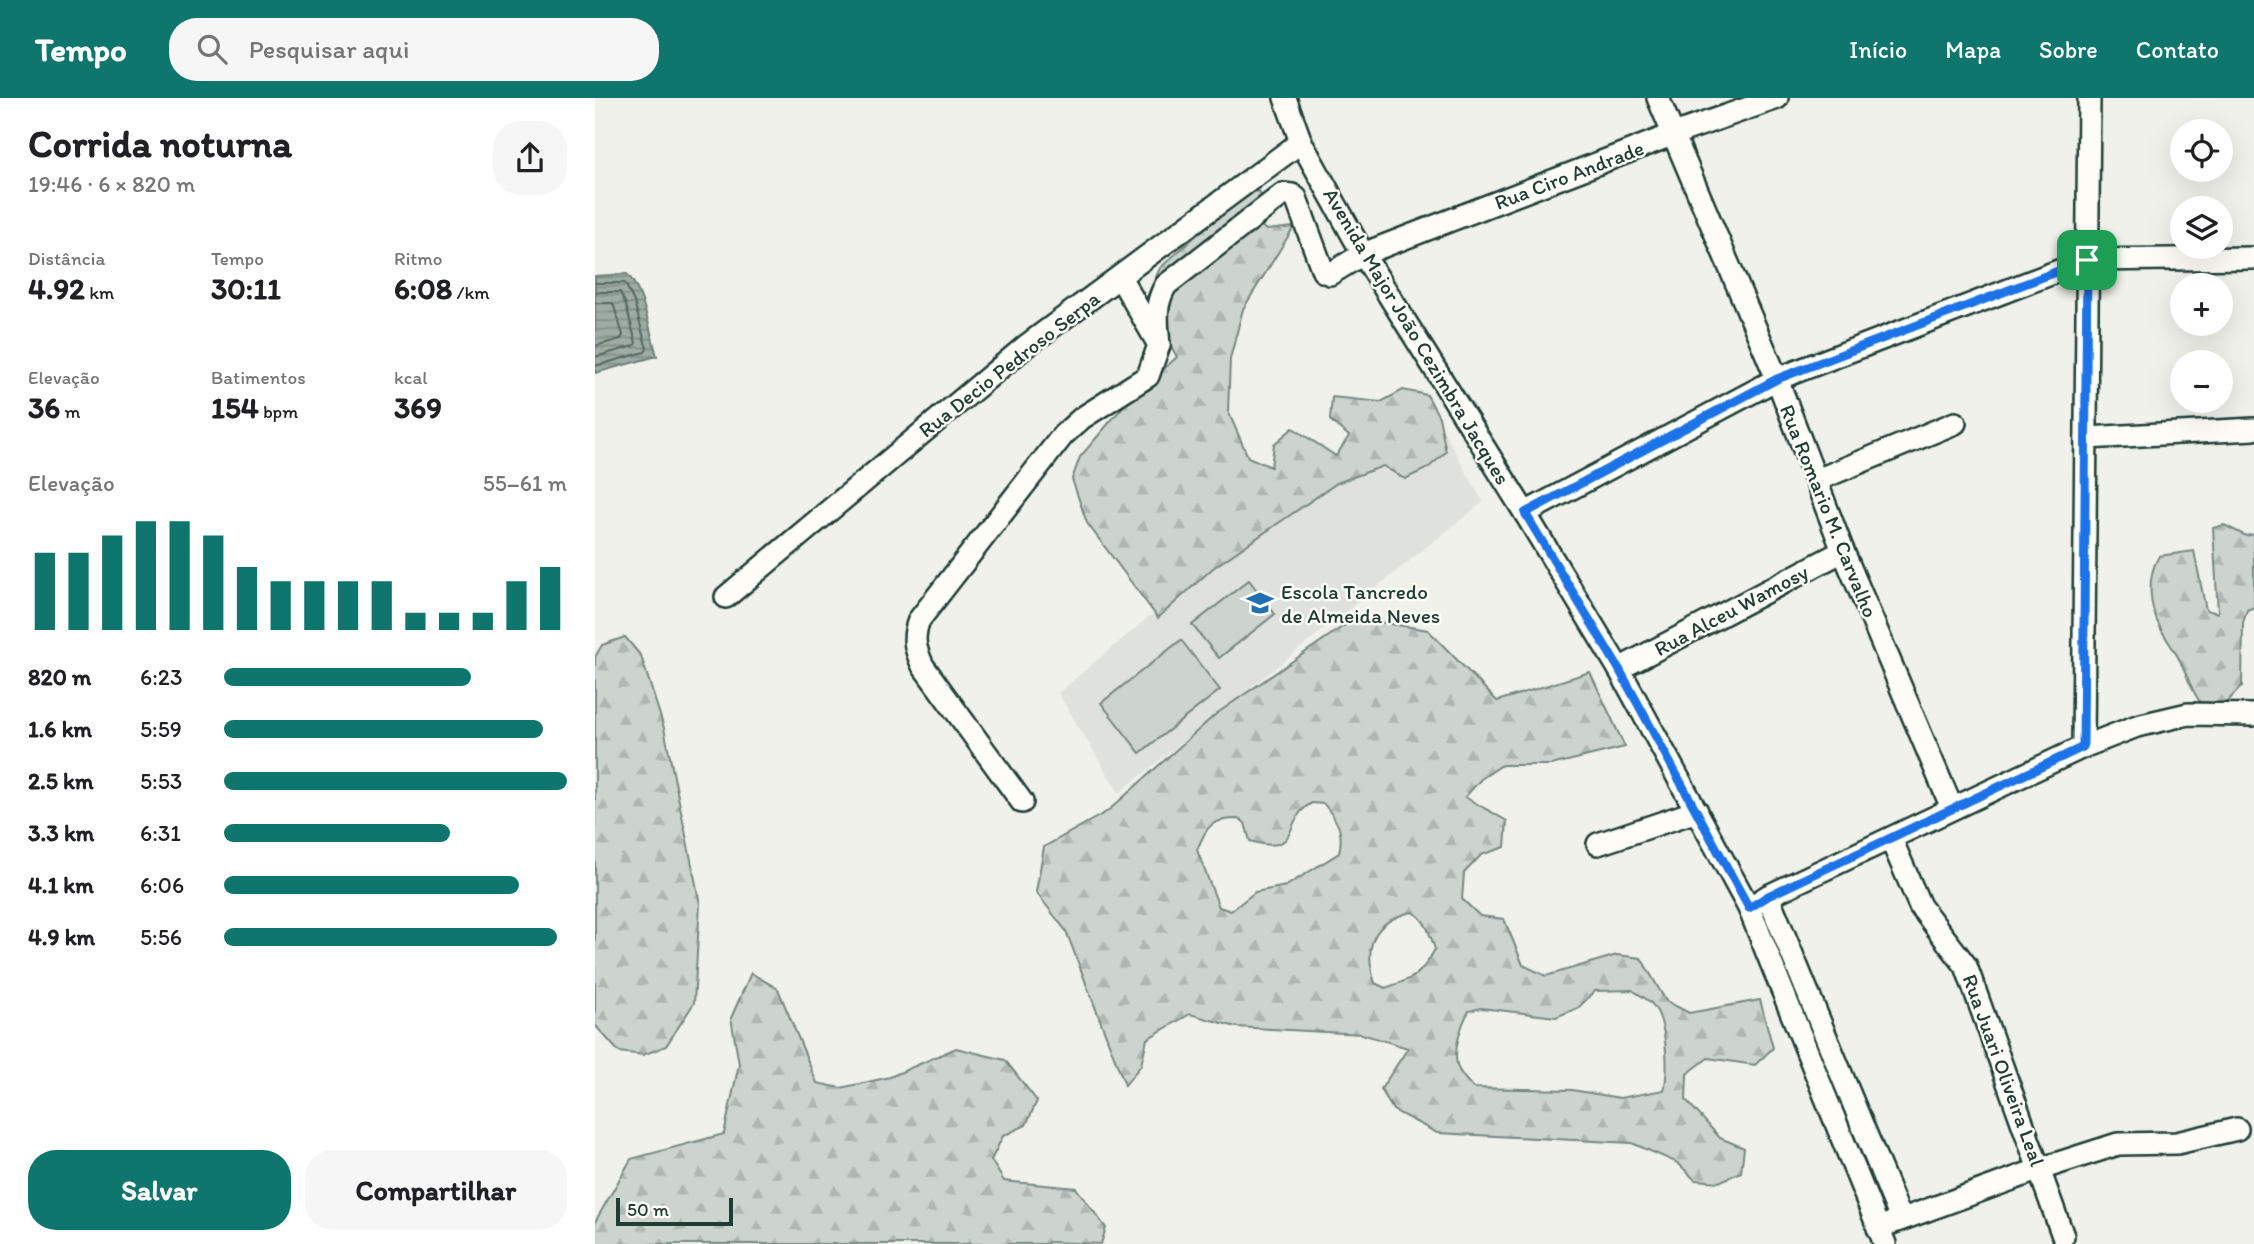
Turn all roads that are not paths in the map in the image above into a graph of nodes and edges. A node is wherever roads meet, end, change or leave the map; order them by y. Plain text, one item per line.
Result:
1 (1285, 98) edge
2 (1658, 98) edge
3 (1777, 98) edge
4 (2089, 98) edge
5 (1674, 134) junction
6 (1301, 142) junction
7 (1363, 254) junction
8 (2254, 258) edge
9 (2087, 260) junction
10 (1120, 277) junction
11 (1159, 345) junction
12 (1777, 379) junction
13 (1955, 423) dead end
14 (2254, 429) edge
15 (2085, 438) junction
16 (1817, 480) junction
17 (1525, 513) junction
18 (1843, 551) junction
19 (726, 597) dead end
20 (1619, 669) junction
21 (2254, 715) edge
22 (2083, 747) junction
23 (1022, 802) dead end
24 (1952, 808) junction
25 (1697, 811) junction
26 (1891, 839) junction
27 (1598, 844) dead end
28 (1768, 896) junction
29 (1749, 908) junction
30 (2237, 1129) dead end
31 (2040, 1169) junction
32 (1901, 1219) junction
33 (1881, 1236) edge
34 (2063, 1236) dead end

1 - 6 street, Avenida Major João Cezimbra Jacques
2 - 5 street, Rua Romario M. Carvalho
3 - 5 street, Rua Ciro Andrade
4 - 9 street
5 - 7 street, Rua Ciro Andrade
5 - 12 street, Rua Romario M. Carvalho
6 - 7 street, Avenida Major João Cezimbra Jacques
6 - 10 street, Rua Decio Pedroso Serpa
7 - 11 street, Rua Ciro Andrade
7 - 17 street, Avenida Major João Cezimbra Jacques
8 - 9 street
9 - 12 street
9 - 15 street
10 - 11 street
10 - 19 street, Rua Decio Pedroso Serpa
11 - 23 street
12 - 16 street, Rua Romario M. Carvalho
12 - 17 street
13 - 16 street
14 - 15 street
15 - 22 street
16 - 18 street, Rua Romario M. Carvalho
17 - 20 street, Avenida Major João Cezimbra Jacques
18 - 20 street, Rua Alceu Wamosy
18 - 24 street, Rua Romario M. Carvalho
20 - 25 street, Avenida Major João Cezimbra Jacques
21 - 22 street
22 - 24 street
24 - 26 street
25 - 27 street
25 - 29 street, Avenida Major João Cezimbra Jacques
26 - 28 street
26 - 31 street, Rua Juari Oliveira Leal
28 - 29 street
28 - 32 street
29 - 33 street, Avenida Major João Cezimbra Jacques
30 - 31 street
31 - 32 street
31 - 34 street, Rua Juari Oliveira Leal
32 - 33 street

